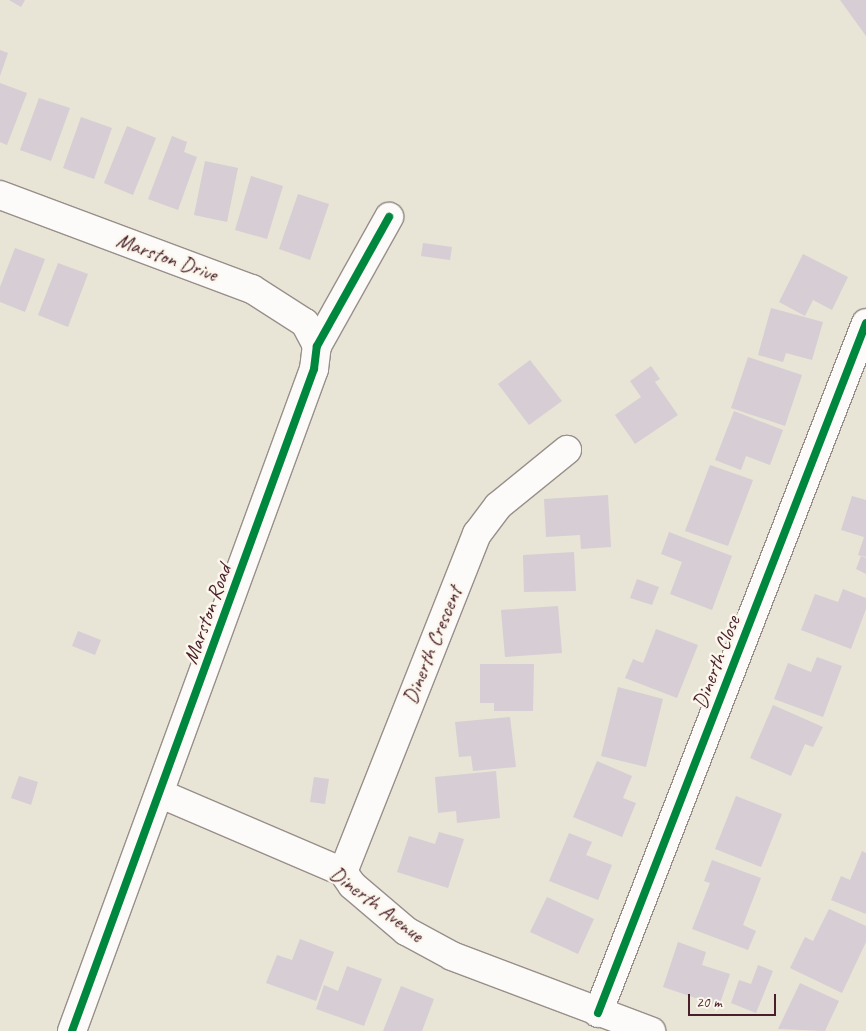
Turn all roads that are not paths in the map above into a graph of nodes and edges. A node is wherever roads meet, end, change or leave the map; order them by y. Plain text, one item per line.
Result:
1 (0, 195) edge
2 (389, 217) dead end
3 (866, 323) edge
4 (316, 346) junction
5 (567, 450) dead end
6 (161, 794) junction
7 (343, 872) junction
8 (598, 1013) junction
9 (72, 1031) edge
10 (651, 1031) edge

1 - 4 street, Marston Drive
2 - 4 street, Marston Road
3 - 8 street, Dinerth Close
4 - 6 street, Marston Road
5 - 7 street, Dinerth Crescent
6 - 7 street, Dinerth Avenue
6 - 9 street, Marston Road
7 - 8 street, Dinerth Avenue
8 - 10 street, Dinerth Avenue

